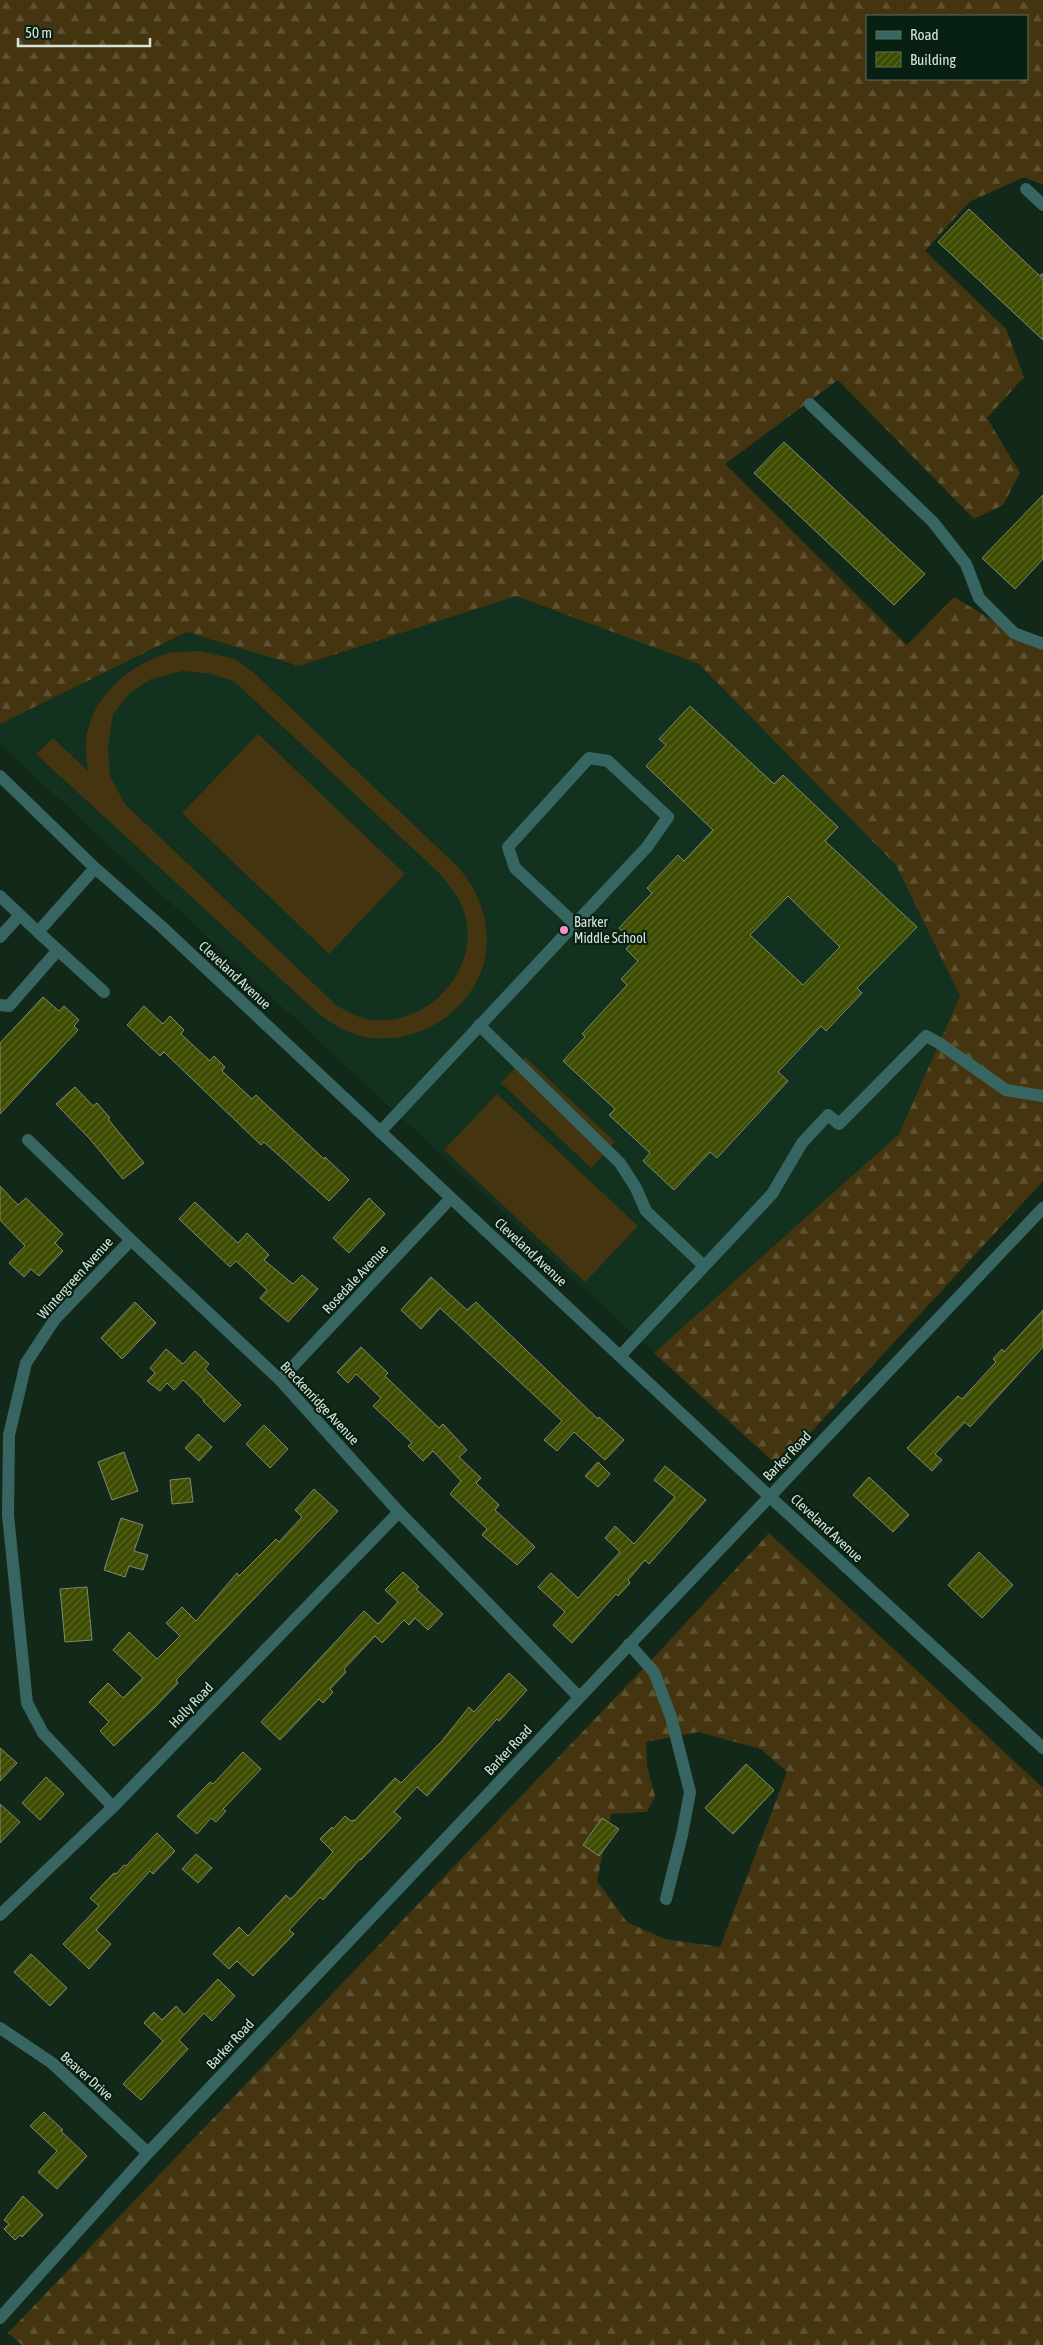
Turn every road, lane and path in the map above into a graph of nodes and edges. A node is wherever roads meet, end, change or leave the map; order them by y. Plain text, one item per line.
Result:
1 (1026, 189) dead end
2 (1043, 205) edge
3 (810, 404) dead end
4 (1043, 644) edge
5 (0, 776) edge
6 (95, 868) junction
7 (0, 896) edge
8 (20, 915) junction
9 (574, 923) junction
10 (38, 932) junction
11 (0, 937) edge
12 (58, 950) junction
13 (104, 992) dead end
14 (0, 1005) edge
15 (479, 1026) junction
16 (1043, 1096) edge
17 (380, 1132) junction
18 (28, 1140) dead end
19 (451, 1198) junction
20 (1043, 1208) edge
21 (131, 1240) junction
22 (704, 1266) junction
23 (620, 1356) junction
24 (280, 1380) junction
25 (770, 1496) junction
26 (400, 1512) junction
27 (629, 1644) junction
28 (579, 1697) junction
29 (1043, 1748) edge
30 (113, 1807) junction
31 (666, 1899) dead end
32 (0, 1915) edge
33 (0, 2028) edge
34 (148, 2153) junction
35 (0, 2318) edge

1 - 2 street
3 - 4 street
5 - 6 street, Cleveland Avenue
6 - 10 street
6 - 17 street, Cleveland Avenue
7 - 8 street
8 - 10 street
8 - 11 street
9 - 9 street
9 - 15 street
10 - 12 street
12 - 13 street
12 - 14 street
15 - 17 street
15 - 22 street
16 - 22 street
17 - 19 street, Cleveland Avenue
18 - 21 street, Breckenridge Avenue
19 - 23 street, Cleveland Avenue
19 - 24 street, Rosedale Avenue
20 - 25 street, Barker Road
21 - 24 street, Breckenridge Avenue
21 - 30 street, Wintergreen Avenue
22 - 23 street
23 - 25 street, Cleveland Avenue
24 - 26 street, Breckenridge Avenue
25 - 27 street, Barker Road
25 - 29 street, Cleveland Avenue
26 - 28 street, Breckenridge Avenue
26 - 30 street, Holly Road
27 - 28 street, Barker Road
27 - 31 street
28 - 34 street, Barker Road
30 - 32 street, Holly Road
33 - 34 street, Beaver Drive
34 - 35 street, Barker Road

